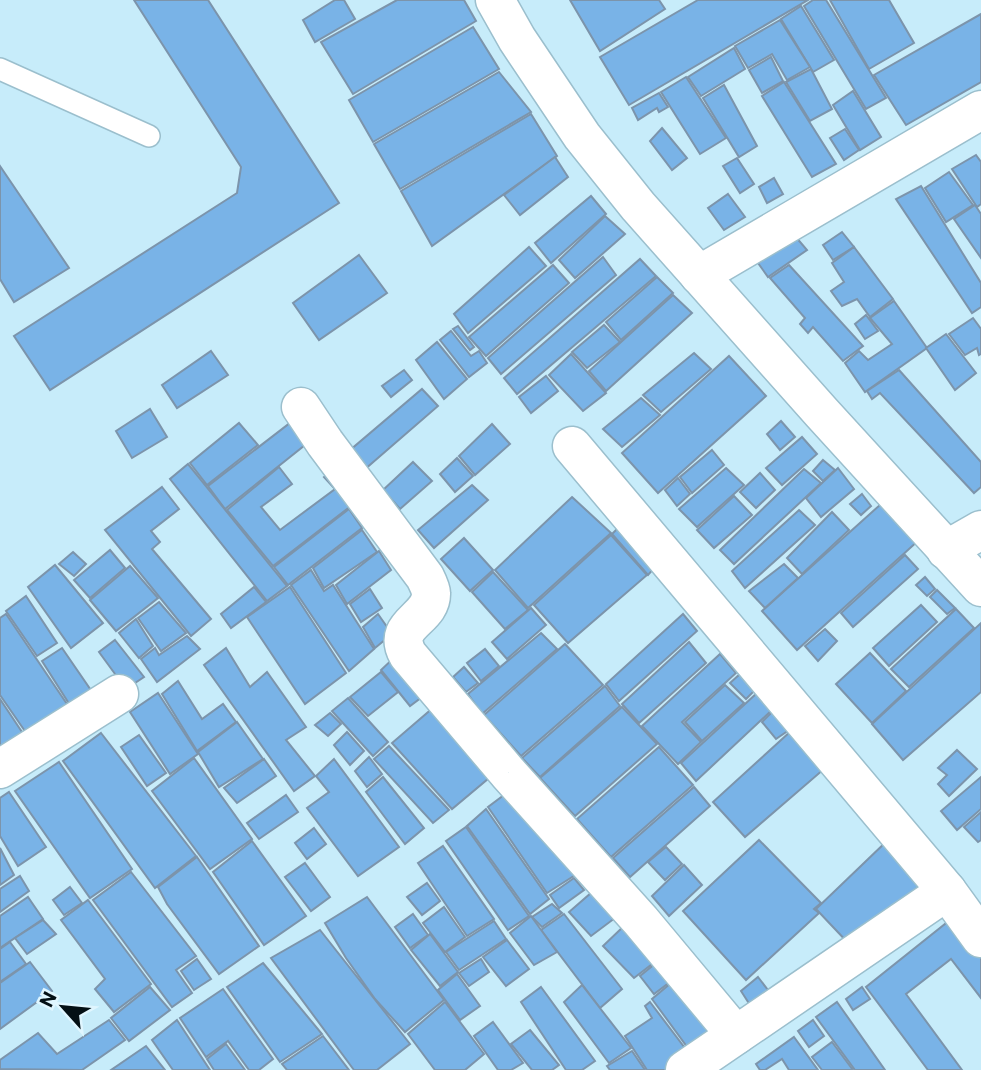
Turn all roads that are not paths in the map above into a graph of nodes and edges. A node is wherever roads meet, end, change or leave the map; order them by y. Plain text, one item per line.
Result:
1 (495, 0) edge
2 (0, 69) edge
3 (981, 110) edge
4 (149, 136) dead end
5 (699, 275) junction
6 (301, 407) dead end
7 (572, 446) dead end
8 (981, 530) edge
9 (946, 550) junction
10 (981, 587) edge
11 (119, 694) dead end
12 (0, 769) edge
13 (947, 891) junction
14 (981, 938) edge
15 (736, 1035) junction
16 (685, 1070) edge

1 - 5 street
2 - 4 lane
3 - 5 street
5 - 9 street
6 - 15 street
7 - 13 street
8 - 9 street
9 - 10 street
11 - 12 street
13 - 14 street
13 - 15 street
15 - 16 street

